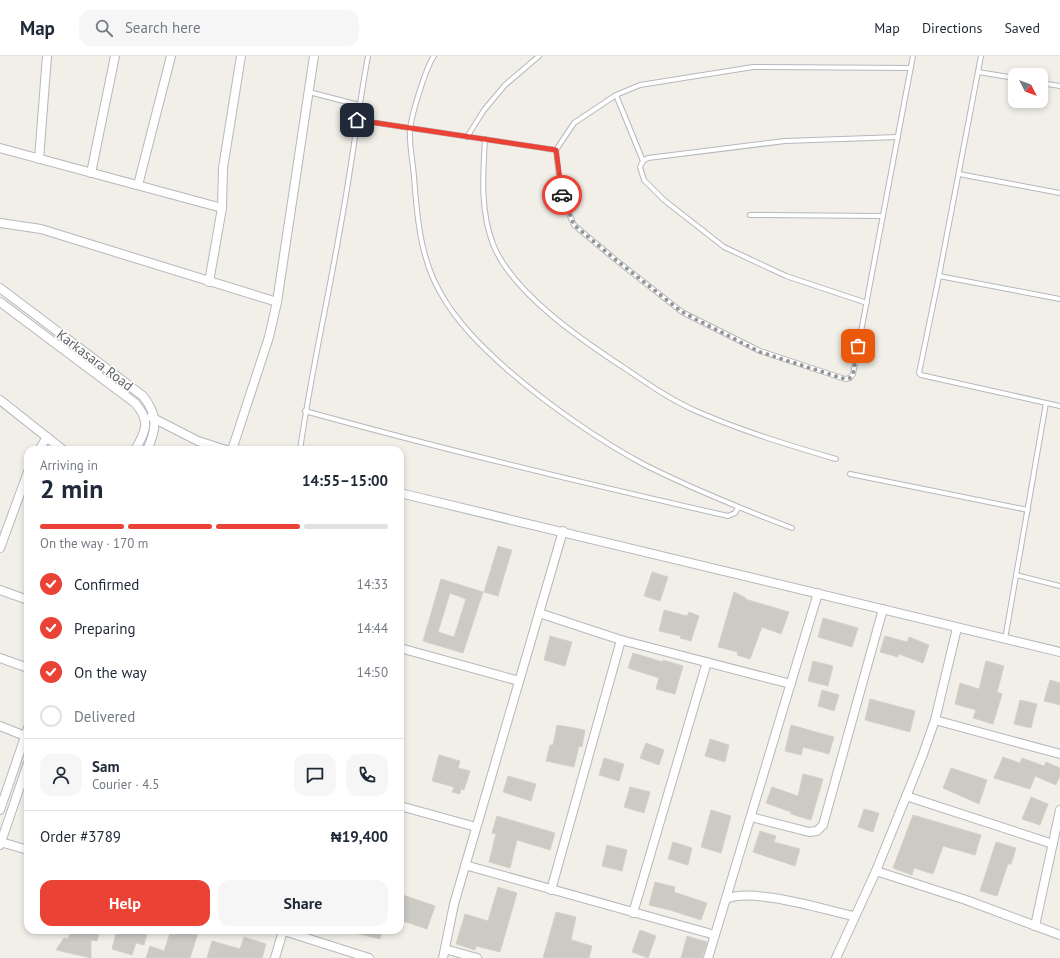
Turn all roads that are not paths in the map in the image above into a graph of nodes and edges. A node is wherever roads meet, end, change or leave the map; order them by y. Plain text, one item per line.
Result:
1 (47, 56) edge
2 (115, 56) edge
3 (171, 56) edge
4 (242, 56) edge
5 (314, 56) edge
6 (368, 56) edge
7 (434, 56) edge
8 (539, 56) edge
9 (913, 56) edge
10 (981, 56) edge
11 (911, 68) junction
12 (978, 72) junction
13 (1008, 77) edge
14 (1048, 84) edge
15 (1060, 86) edge
16 (309, 92) junction
17 (616, 95) junction
18 (359, 105) junction
19 (357, 120) junction
20 (410, 129) junction
21 (898, 136) junction
22 (467, 137) junction
23 (485, 139) junction
24 (0, 148) edge
25 (556, 150) junction
26 (39, 159) junction
27 (643, 161) junction
28 (91, 173) junction
29 (959, 174) junction
30 (138, 185) junction
31 (1060, 193) edge
32 (222, 208) junction
33 (750, 215) dead end
34 (883, 216) junction
35 (0, 223) edge
36 (939, 276) junction
37 (209, 282) junction
38 (0, 288) edge
39 (9, 295) junction
40 (1060, 299) edge
41 (277, 302) junction
42 (867, 303) junction
43 (1, 304) edge
44 (0, 400) edge
45 (1046, 403) junction
46 (1060, 406) edge
47 (306, 411) junction
48 (143, 413) junction
49 (154, 418) junction
50 (47, 438) junction
51 (42, 446) edge
52 (58, 446) edge
53 (137, 446) edge
54 (148, 446) edge
55 (214, 446) edge
56 (233, 446) edge
57 (301, 446) edge
58 (836, 459) dead end
59 (850, 474) dead end
60 (24, 483) edge
61 (404, 494) edge
62 (738, 508) junction
63 (1028, 510) junction
64 (792, 528) dead end
65 (563, 531) junction
66 (0, 548) edge
67 (1016, 576) junction
68 (1060, 586) edge
69 (0, 590) edge
70 (818, 593) junction
71 (24, 599) edge
72 (883, 609) junction
73 (539, 614) junction
74 (957, 628) junction
75 (1005, 639) junction
76 (621, 640) junction
77 (404, 649) edge
78 (1060, 652) edge
79 (0, 658) edge
80 (707, 662) junction
81 (24, 667) edge
82 (519, 681) junction
83 (791, 684) junction
84 (935, 720) junction
85 (0, 726) edge
86 (24, 731) edge
87 (24, 741) edge
88 (1060, 754) edge
89 (24, 775) edge
90 (906, 796) junction
91 (404, 807) edge
92 (0, 810) edge
93 (1060, 810) edge
94 (751, 817) junction
95 (476, 827) junction
96 (1, 843) edge
97 (1053, 844) junction
98 (24, 849) edge
99 (465, 865) junction
100 (876, 871) junction
101 (551, 890) junction
102 (726, 899) junction
103 (633, 913) junction
104 (854, 916) junction
105 (1035, 926) junction
106 (281, 934) edge
107 (294, 934) edge
108 (715, 935) junction
109 (1060, 936) edge
110 (445, 949) junction
111 (275, 958) edge
112 (369, 958) edge
113 (443, 958) edge
114 (477, 958) edge
115 (708, 958) edge
116 (836, 958) edge

1 - 26 street
2 - 28 street
3 - 30 street
4 - 32 street
5 - 16 street
6 - 18 lane
7 - 20 lane
8 - 22 lane
9 - 11 lane
10 - 12 lane
11 - 17 lane
11 - 21 lane
12 - 13 lane
12 - 29 lane
14 - 15 lane
16 - 18 lane
16 - 41 street
17 - 25 lane
17 - 27 lane
18 - 19 lane
19 - 20 lane
19 - 47 lane
20 - 22 lane
20 - 62 lane
21 - 27 lane
21 - 34 lane
22 - 23 lane
23 - 25 lane
23 - 58 lane
24 - 26 street
25 - 42 lane
26 - 28 street
27 - 42 lane
28 - 30 street
29 - 31 lane
29 - 36 lane
30 - 32 street
32 - 37 street
33 - 34 lane
34 - 42 lane
35 - 37 street
36 - 40 lane
36 - 45 lane
37 - 41 street
38 - 39 street, Karkasara Road
39 - 43 street
39 - 49 street, Karkasara Road
41 - 56 street
43 - 48 street, Karkasara Road
44 - 50 street
45 - 46 lane
45 - 63 lane
47 - 57 lane
47 - 62 lane
48 - 49 street
48 - 53 street
49 - 54 street, Karkasara Road
49 - 55 street
50 - 51 street
50 - 52 street
59 - 63 lane
60 - 66 street
61 - 65 street
62 - 64 lane
63 - 67 lane
65 - 70 street
65 - 73 street
67 - 68 lane
67 - 75 lane
69 - 71 street
70 - 72 street
70 - 83 street
72 - 74 street
72 - 94 street
73 - 76 street
73 - 82 street
74 - 75 street
74 - 84 street
75 - 78 street
76 - 80 street
76 - 101 street
77 - 82 street
79 - 81 street
80 - 83 street
80 - 103 street
82 - 95 street
83 - 94 street
84 - 88 street
84 - 90 street
85 - 86 street
87 - 92 street
89 - 96 street
90 - 97 street
90 - 100 street
91 - 95 street
93 - 97 street
94 - 102 street
95 - 99 street
96 - 98 street
97 - 105 street
99 - 101 street
99 - 110 street
100 - 104 street
100 - 105 street
101 - 103 street
102 - 104 street
102 - 108 street
103 - 108 street
104 - 116 street
105 - 109 street
106 - 111 street
107 - 112 street
108 - 115 street
110 - 113 street
110 - 114 street

